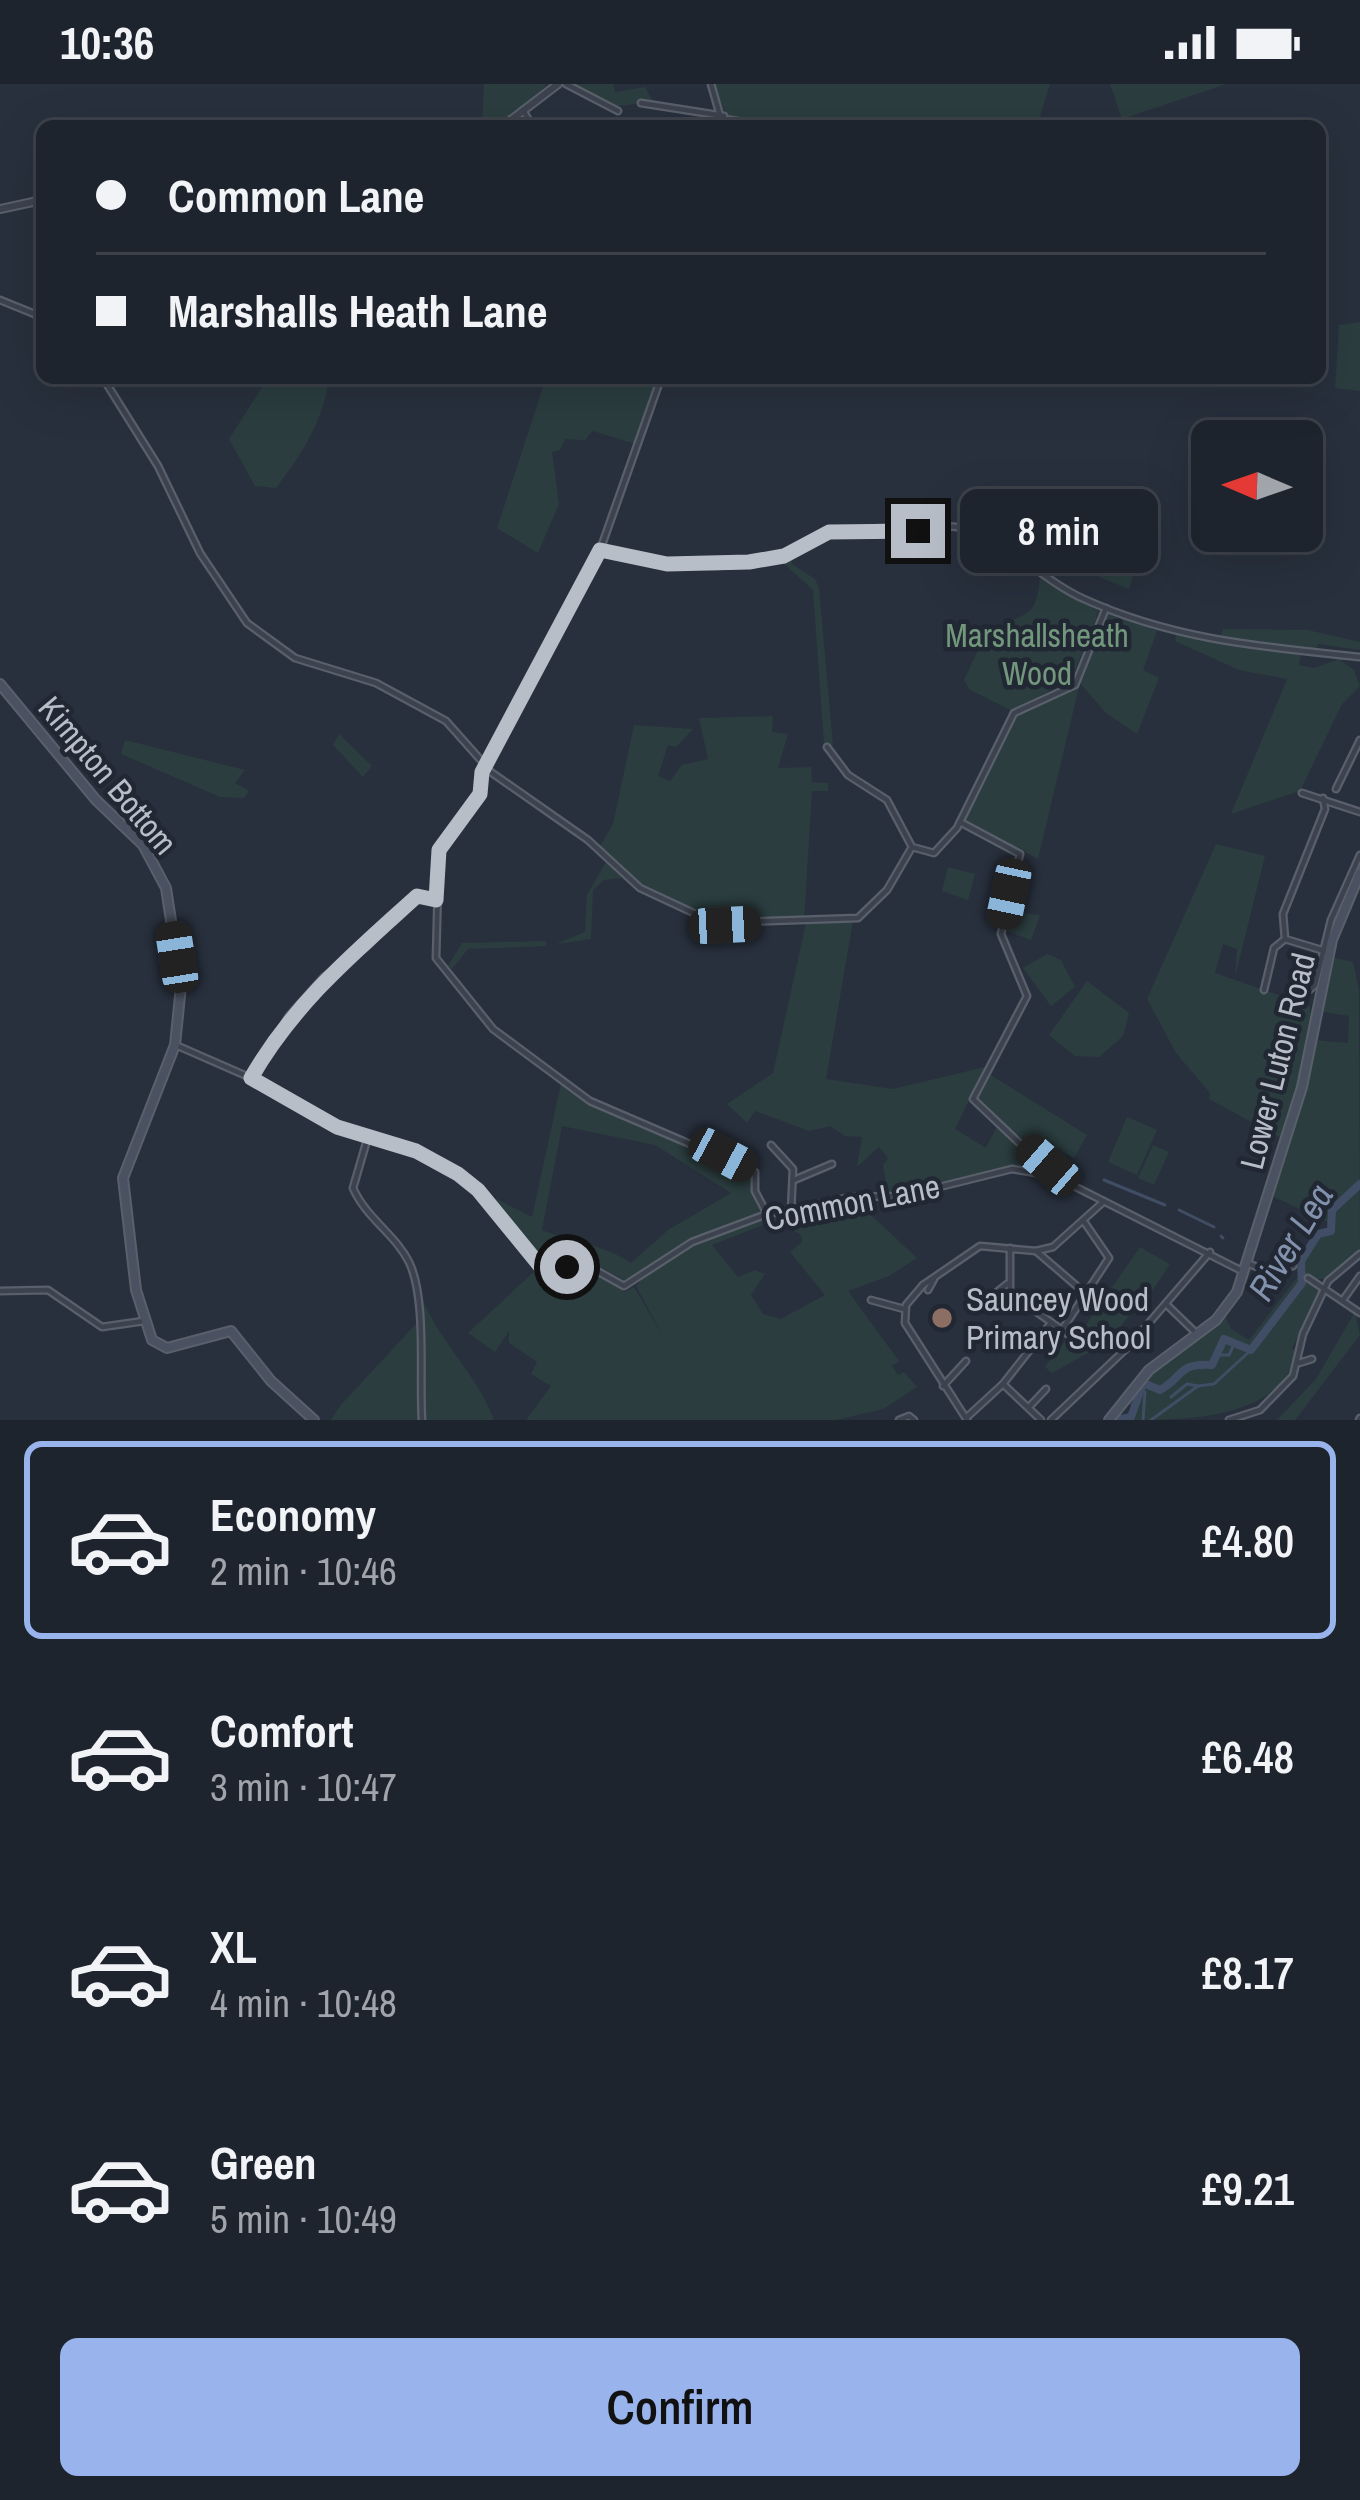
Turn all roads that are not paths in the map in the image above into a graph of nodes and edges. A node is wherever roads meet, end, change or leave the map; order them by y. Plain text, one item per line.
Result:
1 (562, 84) edge
2 (711, 84) edge
3 (641, 103) dead end
4 (523, 110) junction
5 (618, 111) dead end
6 (510, 120) edge
7 (529, 120) edge
8 (719, 120) edge
9 (724, 120) edge
10 (36, 201) edge
11 (0, 209) edge
12 (0, 300) edge
13 (36, 315) edge
14 (107, 384) edge
15 (659, 384) edge
16 (600, 550) junction
17 (1106, 608) junction
18 (1360, 657) edge
19 (0, 684) edge
20 (1360, 740) edge
21 (827, 747) dead end
22 (483, 768) junction
23 (1336, 789) junction
24 (1302, 793) dead end
25 (1323, 798) junction
26 (1337, 803) junction
27 (1325, 809) junction
28 (1360, 812) edge
29 (960, 822) junction
30 (912, 847) junction
31 (1360, 855) edge
32 (1360, 873) edge
33 (436, 900) junction
34 (1285, 939) junction
35 (1325, 951) junction
36 (1264, 990) dead end
37 (1306, 992) dead end
38 (175, 1045) junction
39 (251, 1078) junction
40 (368, 1140) junction
41 (771, 1145) dead end
42 (832, 1164) dead end
43 (1054, 1176) junction
44 (794, 1180) junction
45 (1102, 1203) junction
46 (791, 1211) junction
47 (767, 1214) junction
48 (1085, 1223) junction
49 (1010, 1248) junction
50 (1047, 1249) junction
51 (1036, 1251) junction
52 (1210, 1252) junction
53 (1360, 1255) edge
54 (1044, 1259) junction
55 (1292, 1266) dead end
56 (1246, 1267) junction
57 (1360, 1276) edge
58 (1308, 1277) dead end
59 (1328, 1282) junction
60 (1007, 1284) junction
61 (1319, 1285) junction
62 (0, 1291) edge
63 (1326, 1291) junction
64 (1087, 1294) junction
65 (1012, 1296) junction
66 (871, 1300) dead end
67 (1343, 1300) junction
68 (1166, 1304) junction
69 (904, 1309) junction
70 (1360, 1312) edge
71 (145, 1321) junction
72 (1051, 1323) junction
73 (1062, 1330) junction
74 (1069, 1335) dead end
75 (1198, 1335) junction
76 (1312, 1359) dead end
77 (966, 1361) dead end
78 (1299, 1364) junction
79 (1003, 1384) junction
80 (943, 1386) junction
81 (1046, 1389) dead end
82 (1028, 1408) junction
83 (966, 1419) edge
84 (314, 1420) edge
85 (422, 1420) edge
86 (899, 1420) edge
87 (914, 1420) edge
88 (1041, 1420) edge
89 (1051, 1420) edge
90 (1109, 1420) edge
91 (1229, 1420) edge

1 - 4 street
1 - 5 street
2 - 9 street
3 - 8 street
4 - 6 street
4 - 7 street
10 - 11 street
12 - 13 street
14 - 22 street
15 - 16 street
16 - 17 street
16 - 22 street
17 - 18 street
17 - 29 street
19 - 38 main road, Kimpton Bottom
20 - 23 street
21 - 30 street
22 - 30 street
22 - 33 street
23 - 25 street
23 - 26 street
24 - 25 street
25 - 26 street
25 - 27 street
26 - 27 street
26 - 28 street
27 - 34 street
29 - 30 street
29 - 43 street
31 - 35 street, Lower Luton Road
32 - 35 main road, Lower Luton Road
33 - 39 street
33 - 47 street
34 - 35 street
34 - 36 street
35 - 37 street, Lower Luton Road
35 - 56 main road, Lower Luton Road
38 - 39 street
38 - 71 main road, Kimpton Bottom
39 - 40 street
40 - 47 street, Common Lane
40 - 85 street
41 - 44 street
42 - 44 street
43 - 45 street, Common Lane
43 - 46 street, Common Lane
44 - 46 street
45 - 48 street
45 - 52 street, Common Lane
46 - 47 street, Common Lane
48 - 50 street
48 - 64 street
49 - 51 street
49 - 60 street
49 - 69 street
50 - 51 street
50 - 54 street
51 - 54 street
52 - 56 street, Common Lane
52 - 68 street
53 - 59 street
54 - 64 street
55 - 56 street
56 - 75 main road, Lower Luton Road
57 - 67 street
58 - 61 street
59 - 61 street
59 - 63 street
60 - 65 street
60 - 65 street
61 - 63 street
62 - 71 street
63 - 67 street
63 - 78 street
64 - 73 street
65 - 72 street
66 - 69 street
67 - 70 street
68 - 75 street
68 - 89 street
69 - 80 street
71 - 84 main road
72 - 73 street
72 - 79 street
73 - 74 street
75 - 90 main road, Lower Luton Road
76 - 78 street
77 - 80 street
78 - 91 street
79 - 82 street
79 - 83 street
80 - 83 street
81 - 82 street
82 - 88 street
86 - 87 street

